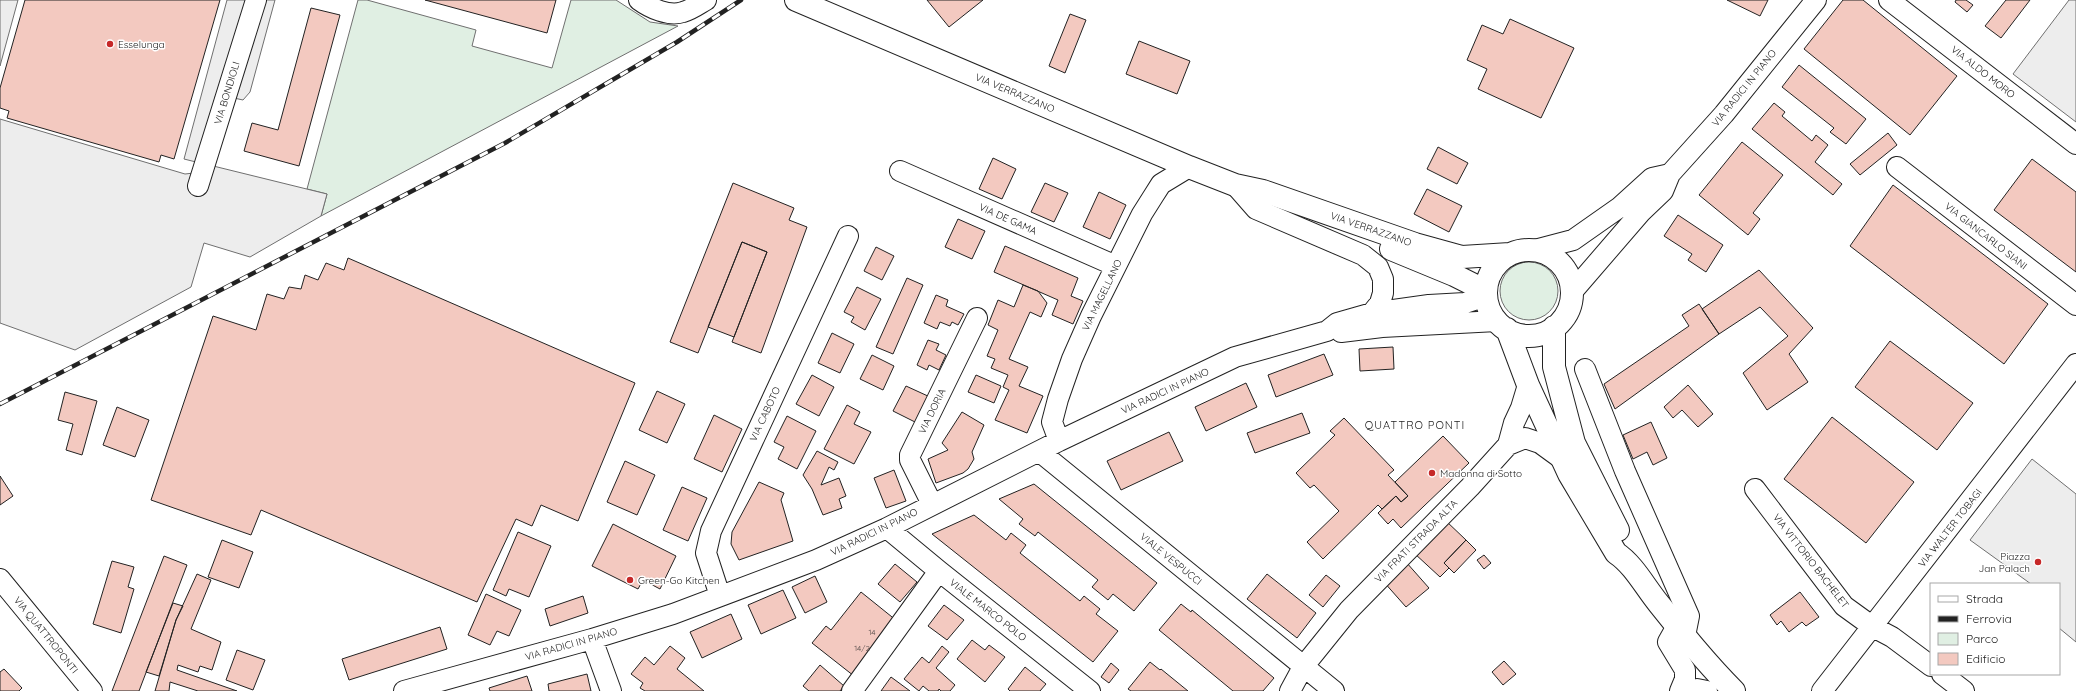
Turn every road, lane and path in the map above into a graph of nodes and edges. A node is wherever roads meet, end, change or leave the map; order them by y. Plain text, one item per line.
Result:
1 (256, 0) edge
2 (638, 0) edge
3 (706, 0) edge
4 (1816, 0) edge
5 (1889, 0) edge
6 (799, 1) edge
7 (2076, 144) edge
8 (1189, 167) junction
9 (1896, 167) dead end
10 (900, 172) dead end
11 (1670, 174) junction
12 (1235, 185) junction
13 (198, 186) dead end
14 (848, 236) dead end
15 (1535, 250) junction
16 (1510, 254) junction
17 (1116, 266) junction
18 (1572, 292) junction
19 (1486, 293) junction
20 (2076, 306) edge
21 (1372, 313) junction
22 (977, 318) dead end
23 (1502, 325) junction
24 (1554, 327) junction
25 (1327, 331) junction
26 (2076, 364) edge
27 (1585, 369) dead end
28 (1528, 385) junction
29 (1060, 442) junction
30 (1508, 445) junction
31 (1040, 452) junction
32 (1562, 459) junction
33 (1755, 489) dead end
34 (932, 504) junction
35 (887, 528) junction
36 (1628, 561) junction
37 (939, 571) junction
38 (0, 579) edge
39 (720, 596) junction
40 (1872, 627) junction
41 (1681, 631) junction
42 (592, 638) junction
43 (1930, 665) edge
44 (1303, 666) junction
45 (1943, 675) edge
46 (439, 687) edge
47 (92, 691) edge
48 (404, 691) edge
49 (611, 691) edge
50 (852, 691) edge
51 (1090, 691) edge
52 (1290, 691) edge
53 (1334, 691) edge
54 (1680, 691) edge
55 (1691, 691) edge
56 (1707, 691) edge
57 (1734, 691) edge
58 (1822, 691) edge
59 (1964, 691) edge

1 - 13 street, VIA BONDIOLI
2 - 3 street
4 - 11 street, VIA RADICI IN PIANO
5 - 7 street, VIA ALDO MORO
6 - 8 main road, VIA VERRAZZANO
8 - 12 main road, VIA VERRAZZANO
8 - 17 street, VIA MAGELLANO
9 - 20 street, VIA GIANCARLO SIANI
10 - 17 street, VIA DE GAMA
11 - 15 street
11 - 18 street, VIA RADICI IN PIANO
12 - 16 main road, VIA VERRAZZANO
12 - 19 main road, VIA VERRAZZANO
12 - 21 street, VIA VERRAZZANO
14 - 39 street, VIA CABOTO
15 - 16 main road
15 - 18 main road
16 - 19 main road
17 - 29 street, VIA MAGELLANO
18 - 24 main road, VIA RADICI IN PIANO
19 - 21 street, VIA RADICI IN PIANO
19 - 23 main road
21 - 25 street, VIA RADICI IN PIANO
22 - 34 street, VIA DORIA
23 - 24 main road, VIA RADICI IN PIANO
23 - 25 street, VIA RADICI IN PIANO
23 - 28 main road
24 - 36 main road
25 - 29 street, VIA RADICI IN PIANO
26 - 40 street, VIA WALTER TOBAGI
27 - 41 street
28 - 30 street, VIA FRATI STRADA ALTA
28 - 32 main road
29 - 31 street, VIA RADICI IN PIANO
30 - 32 street
30 - 44 street, VIA FRATI STRADA ALTA
31 - 34 street, VIA RADICI IN PIANO
31 - 44 street, VIALE VESPUCCI
32 - 36 main road
33 - 40 street, VIA VITTORIO BACHELET
34 - 35 street, VIA RADICI IN PIANO
35 - 37 street, VIALE MARCO POLO
35 - 39 street, VIA RADICI IN PIANO
36 - 41 main road
37 - 50 street
37 - 51 street, VIALE MARCO POLO
38 - 47 street, VIA QUATTROPONTI
39 - 42 street, VIA RADICI IN PIANO
40 - 43 street, VIA VITTORIO BACHELET
40 - 58 street, VIA WALTER TOBAGI
41 - 54 street
41 - 57 main road
42 - 46 street, VIA RADICI IN PIANO
42 - 49 street
44 - 52 street, VIA FRATI STRADA ALTA
44 - 53 street, VIALE VESPUCCI
45 - 59 street
46 - 48 street, VIA RADICI IN PIANO
55 - 56 street

